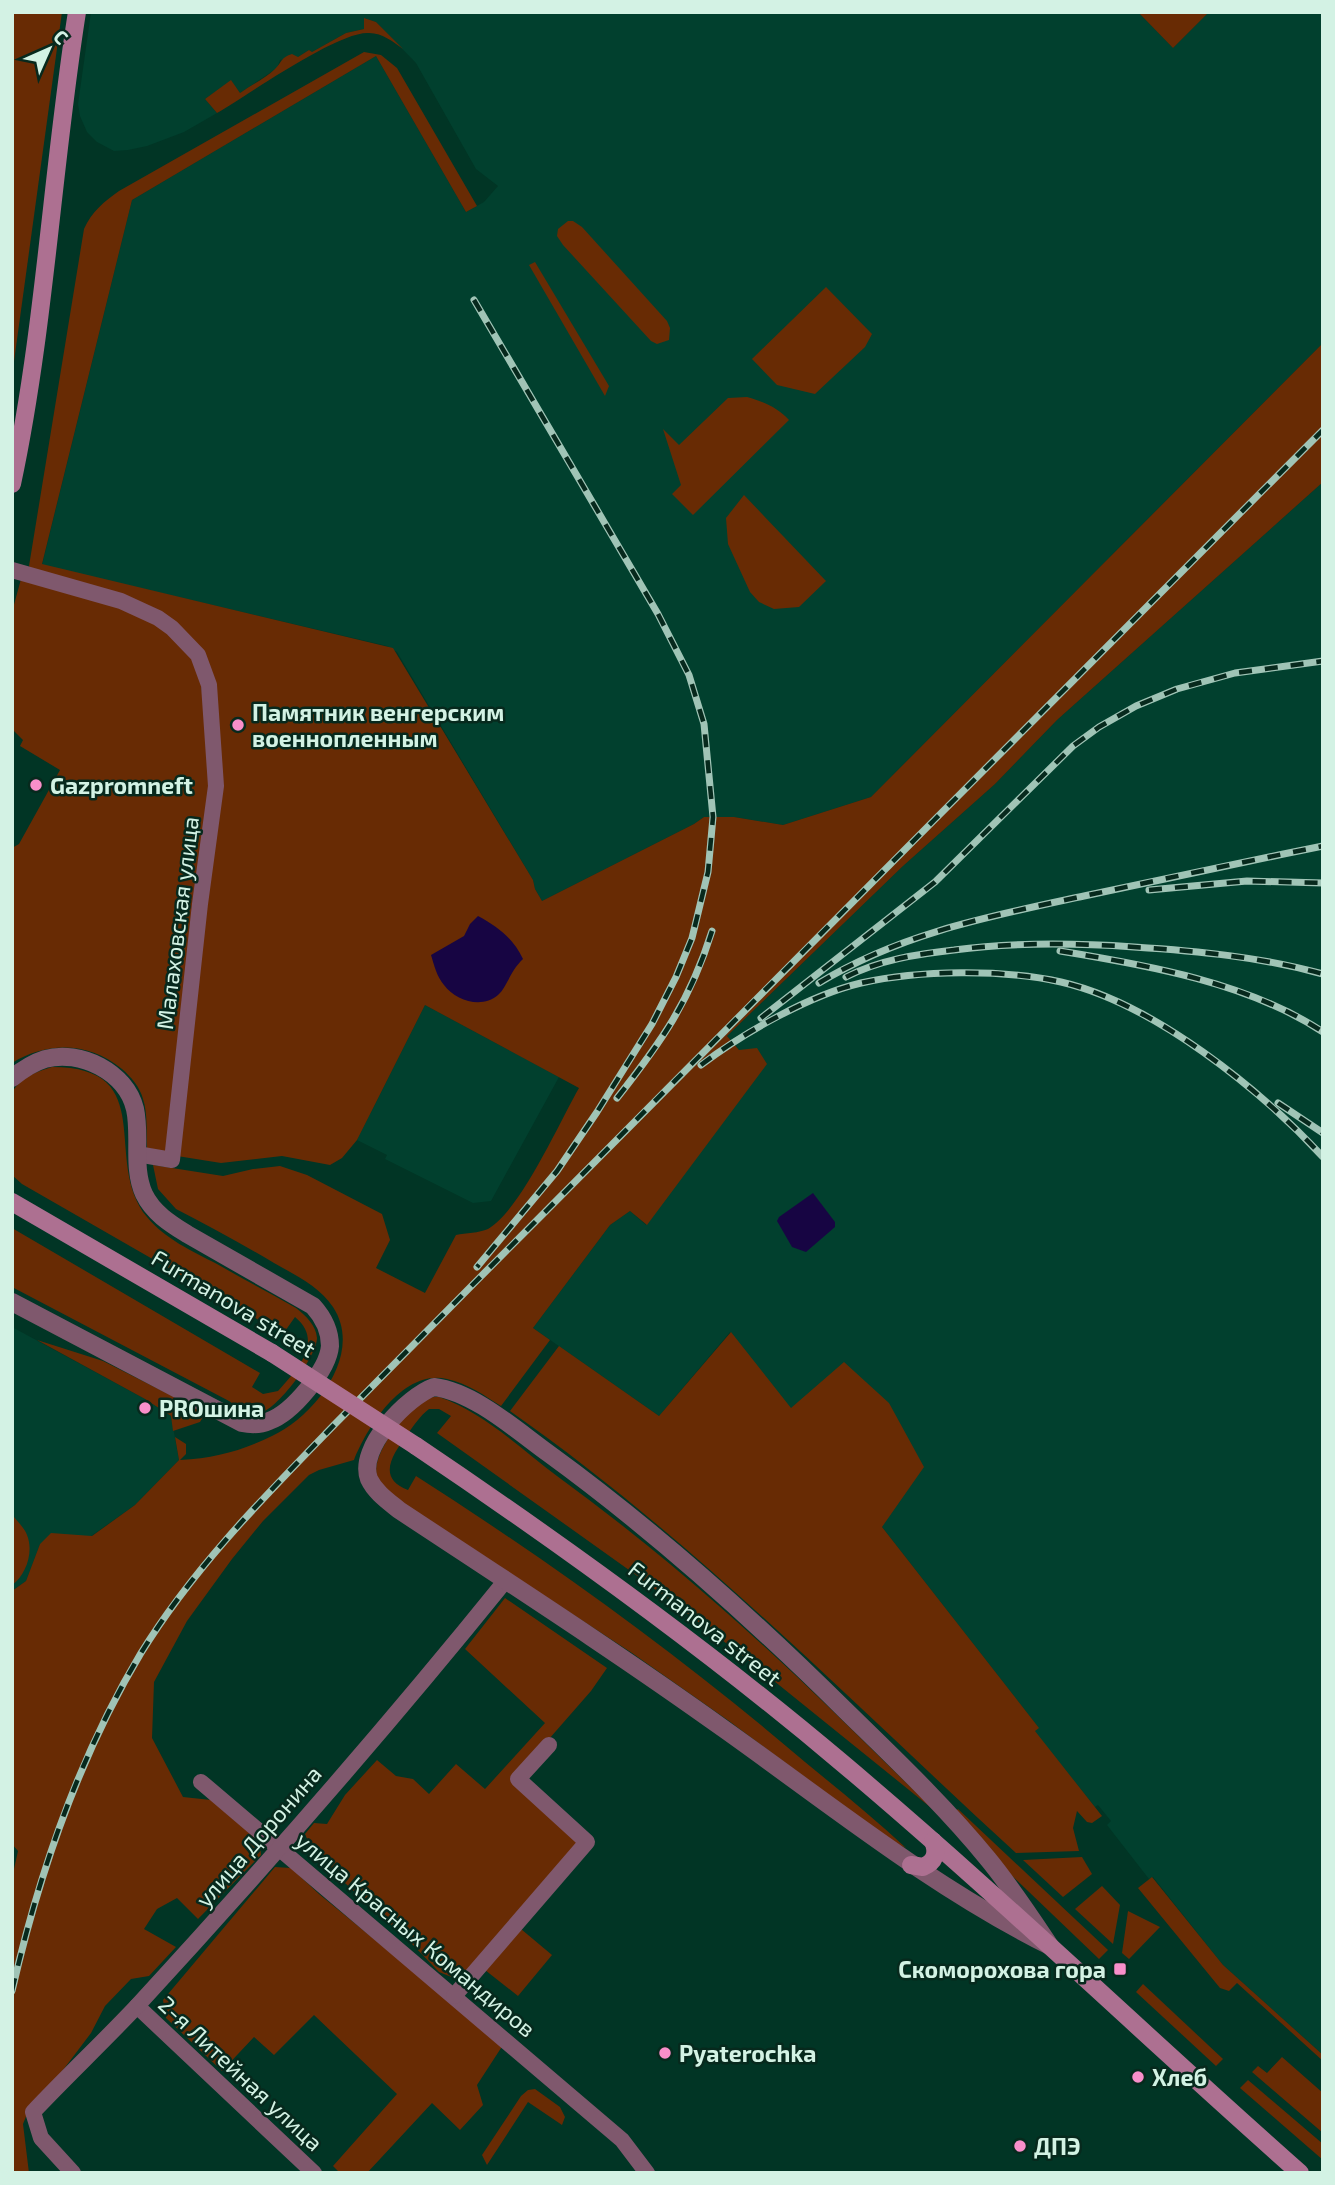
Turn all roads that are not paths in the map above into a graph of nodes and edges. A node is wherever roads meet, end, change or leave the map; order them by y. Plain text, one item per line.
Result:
1 (76, 12) edge
2 (12, 484) edge
3 (12, 570) edge
4 (12, 1078) edge
5 (137, 1154) junction
6 (12, 1195) edge
7 (12, 1202) edge
8 (32, 1214) junction
9 (12, 1303) edge
10 (506, 1580) junction
11 (549, 1745) dead end
12 (201, 1782) dead end
13 (955, 1822) junction
14 (934, 1842) junction
15 (278, 1848) junction
16 (911, 1865) junction
17 (1050, 1945) junction
18 (454, 1996) junction
19 (137, 2006) junction
20 (73, 2173) edge
21 (314, 2173) edge
22 (647, 2173) edge
23 (1300, 2173) edge

1 - 2 main road
3 - 5 street, Малаховская улица
4 - 5 street
5 - 9 street
6 - 8 street
7 - 8 main road, Furmanova street
8 - 14 main road, Furmanova street, bridge
10 - 13 street
10 - 15 street, улица Доронина
10 - 16 street
11 - 18 street
12 - 15 street, улица Красных Командиров
13 - 14 street
13 - 17 street
14 - 16 main road
14 - 17 main road, Furmanova street
15 - 18 street, улица Красных Командиров
15 - 19 street, улица Доронина
16 - 17 street
17 - 23 main road, Furmanova street
18 - 22 street, улица Красных Командиров
19 - 20 street, улица Доронина
19 - 21 street, 2-я Литейная улица

